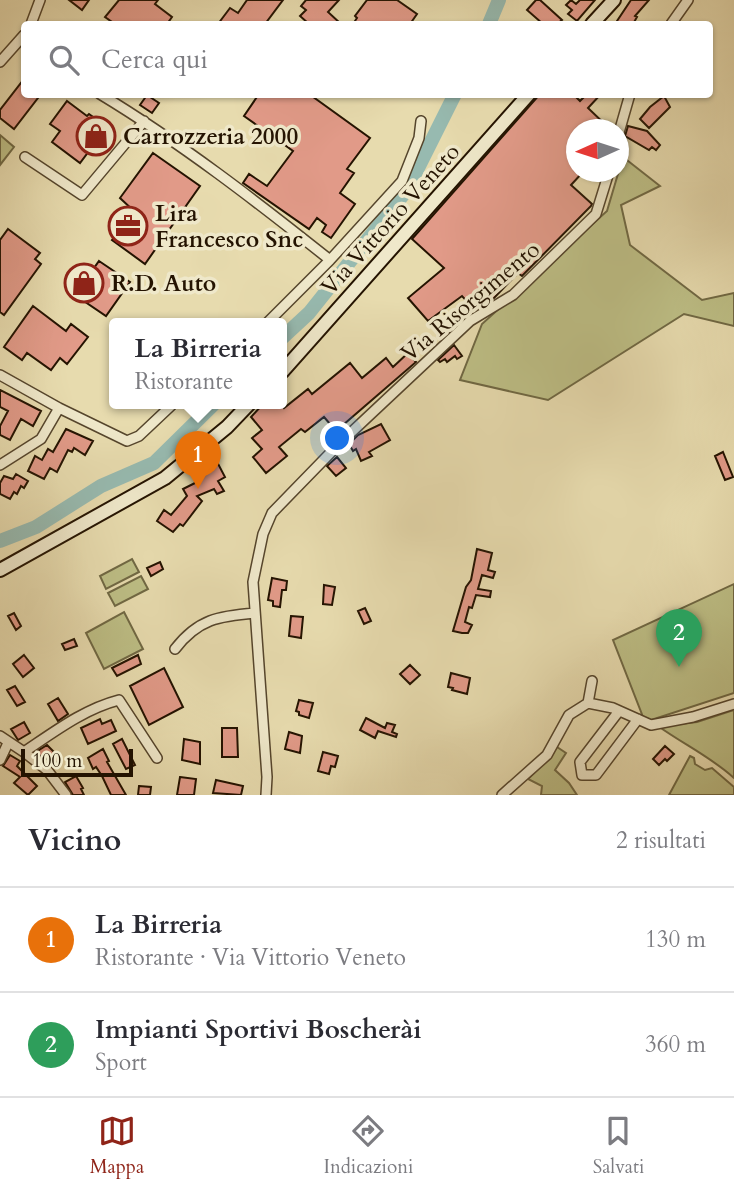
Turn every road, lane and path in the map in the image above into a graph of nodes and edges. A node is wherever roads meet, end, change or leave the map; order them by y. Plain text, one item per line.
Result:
1 (40, 0) edge
2 (614, 0) edge
3 (688, 0) edge
4 (32, 21) edge
5 (597, 21) edge
6 (673, 21) edge
7 (21, 47) edge
8 (0, 62) edge
9 (107, 98) edge
10 (525, 98) edge
11 (629, 98) edge
12 (623, 119) edge
13 (144, 121) junction
14 (421, 121) dead end
15 (24, 157) dead end
16 (606, 182) edge
17 (330, 260) junction
18 (272, 318) edge
19 (287, 366) edge
20 (0, 375) edge
21 (59, 408) junction
22 (168, 409) edge
23 (244, 409) edge
24 (0, 465) edge
25 (0, 570) edge
26 (255, 613) junction
27 (175, 649) dead end
28 (592, 681) dead end
29 (588, 703) junction
30 (734, 704) edge
31 (619, 711) junction
32 (638, 719) junction
33 (4, 740) edge
34 (24, 752) junction
35 (157, 758) dead end
36 (0, 760) edge
37 (66, 795) edge
38 (265, 795) edge
39 (502, 795) edge

1 - 4 street
2 - 5 main road
3 - 6 street
7 - 8 street
9 - 13 street
10 - 19 main road, Via Vittorio Veneto
11 - 12 street
13 - 15 street
13 - 17 street
14 - 17 street
16 - 26 street, Via Risorgimento
17 - 18 street
20 - 21 street
21 - 22 street
21 - 24 street
23 - 25 main road
26 - 27 street
26 - 38 street, Via Risorgimento
28 - 29 street
29 - 31 street
29 - 39 street
30 - 32 street
31 - 32 street
31 - 32 street
33 - 34 street
33 - 36 street
34 - 35 street
34 - 37 street

